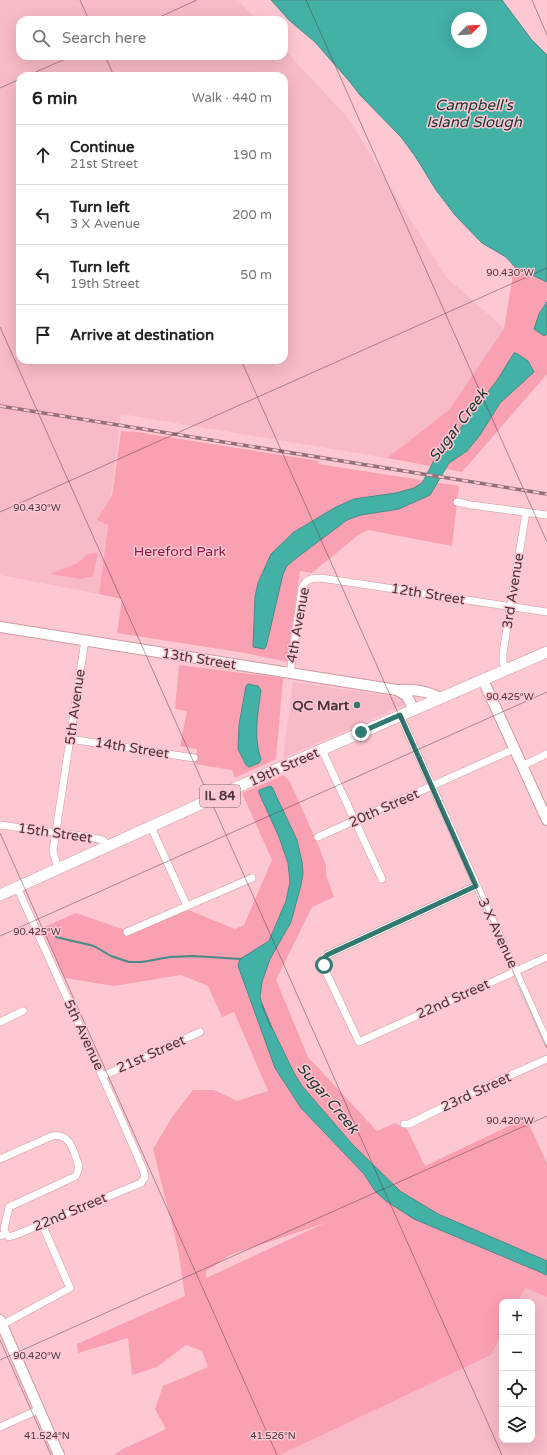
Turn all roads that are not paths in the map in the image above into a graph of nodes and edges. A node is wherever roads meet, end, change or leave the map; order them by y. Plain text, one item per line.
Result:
1 (457, 502) dead end
2 (526, 512) junction
3 (547, 515) edge
4 (310, 579) joint
5 (511, 607) junction
6 (547, 612) edge
7 (0, 627) edge
8 (85, 640) junction
9 (547, 652) edge
10 (506, 670) junction
11 (290, 673) junction
12 (483, 680) junction
13 (397, 690) junction
14 (440, 698) junction
15 (414, 710) junction
16 (400, 715) junction
17 (70, 739) junction
18 (514, 749) junction
19 (322, 750) junction
20 (547, 754) edge
21 (194, 758) dead end
22 (522, 766) junction
23 (433, 786) junction
24 (355, 820) junction
25 (547, 820) edge
26 (0, 825) edge
27 (151, 827) junction
28 (55, 833) junction
29 (318, 837) dead end
30 (108, 846) junction
31 (58, 869) junction
32 (252, 878) dead end
33 (382, 880) dead end
34 (476, 886) junction
35 (17, 887) junction
36 (0, 895) edge
37 (187, 906) junction
38 (127, 932) dead end
39 (547, 957) edge
40 (515, 971) junction
41 (23, 1011) dead end
42 (0, 1022) edge
43 (200, 1032) dead end
44 (547, 1041) edge
45 (547, 1059) edge
46 (103, 1076) junction
47 (404, 1124) dead end
48 (0, 1159) edge
49 (141, 1183) joint
50 (42, 1224) junction
51 (3, 1235) edge
52 (1, 1324) edge
53 (38, 1410) junction
54 (0, 1427) edge
55 (59, 1455) edge

1 - 2 street
2 - 3 street
2 - 5 street, 3rd Avenue
4 - 5 street, 12th Street
4 - 11 street, 4th Avenue
5 - 6 street, 12th Street
5 - 10 street, 3rd Avenue
7 - 8 main road, 13th Street
8 - 11 main road, 13th Street
8 - 17 street, 5th Avenue
9 - 10 main road, 19th Street / IL 84
10 - 12 main road, 19th Street / IL 84
11 - 13 main road, 13th Street
12 - 14 main road, 19th Street / IL 84
12 - 18 main road
13 - 14 main road, 13th Street
13 - 15 main road
14 - 15 main road, 19th Street / IL 84
15 - 16 main road, 19th Street / IL 84
16 - 19 main road, 19th Street / IL 84
16 - 23 street, 3 X Avenue
17 - 21 street, 14th Street
17 - 28 street, 5th Avenue
18 - 22 main road
18 - 23 street, 20th Street
19 - 24 street
19 - 27 main road, 19th Street / IL 84
20 - 22 street
22 - 25 main road
23 - 24 street, 20th Street
23 - 34 street, 3 X Avenue
24 - 29 street, 20th Street
24 - 33 street
26 - 28 street, 15th Street
27 - 30 main road, 19th Street / IL 84
27 - 37 street
28 - 30 street, 15th Street
28 - 31 street, 5th Avenue
30 - 31 main road, 19th Street / IL 84
31 - 35 main road, 19th Street / IL 84
32 - 37 street
34 - 40 street, 3 X Avenue
34 - 40 street, 22nd Street
35 - 36 main road, 19th Street / IL 84
35 - 46 street, 5th Avenue
37 - 38 street
39 - 40 street, 22nd Street
40 - 44 street, 3 X Avenue
41 - 42 street
43 - 46 street, 21st Street
45 - 47 street, 23rd Street
46 - 49 street, 5th Avenue
48 - 51 street
49 - 50 street, 22nd Street
50 - 51 street, 22nd Street
50 - 52 street
52 - 53 main road
53 - 54 street
53 - 55 main road

